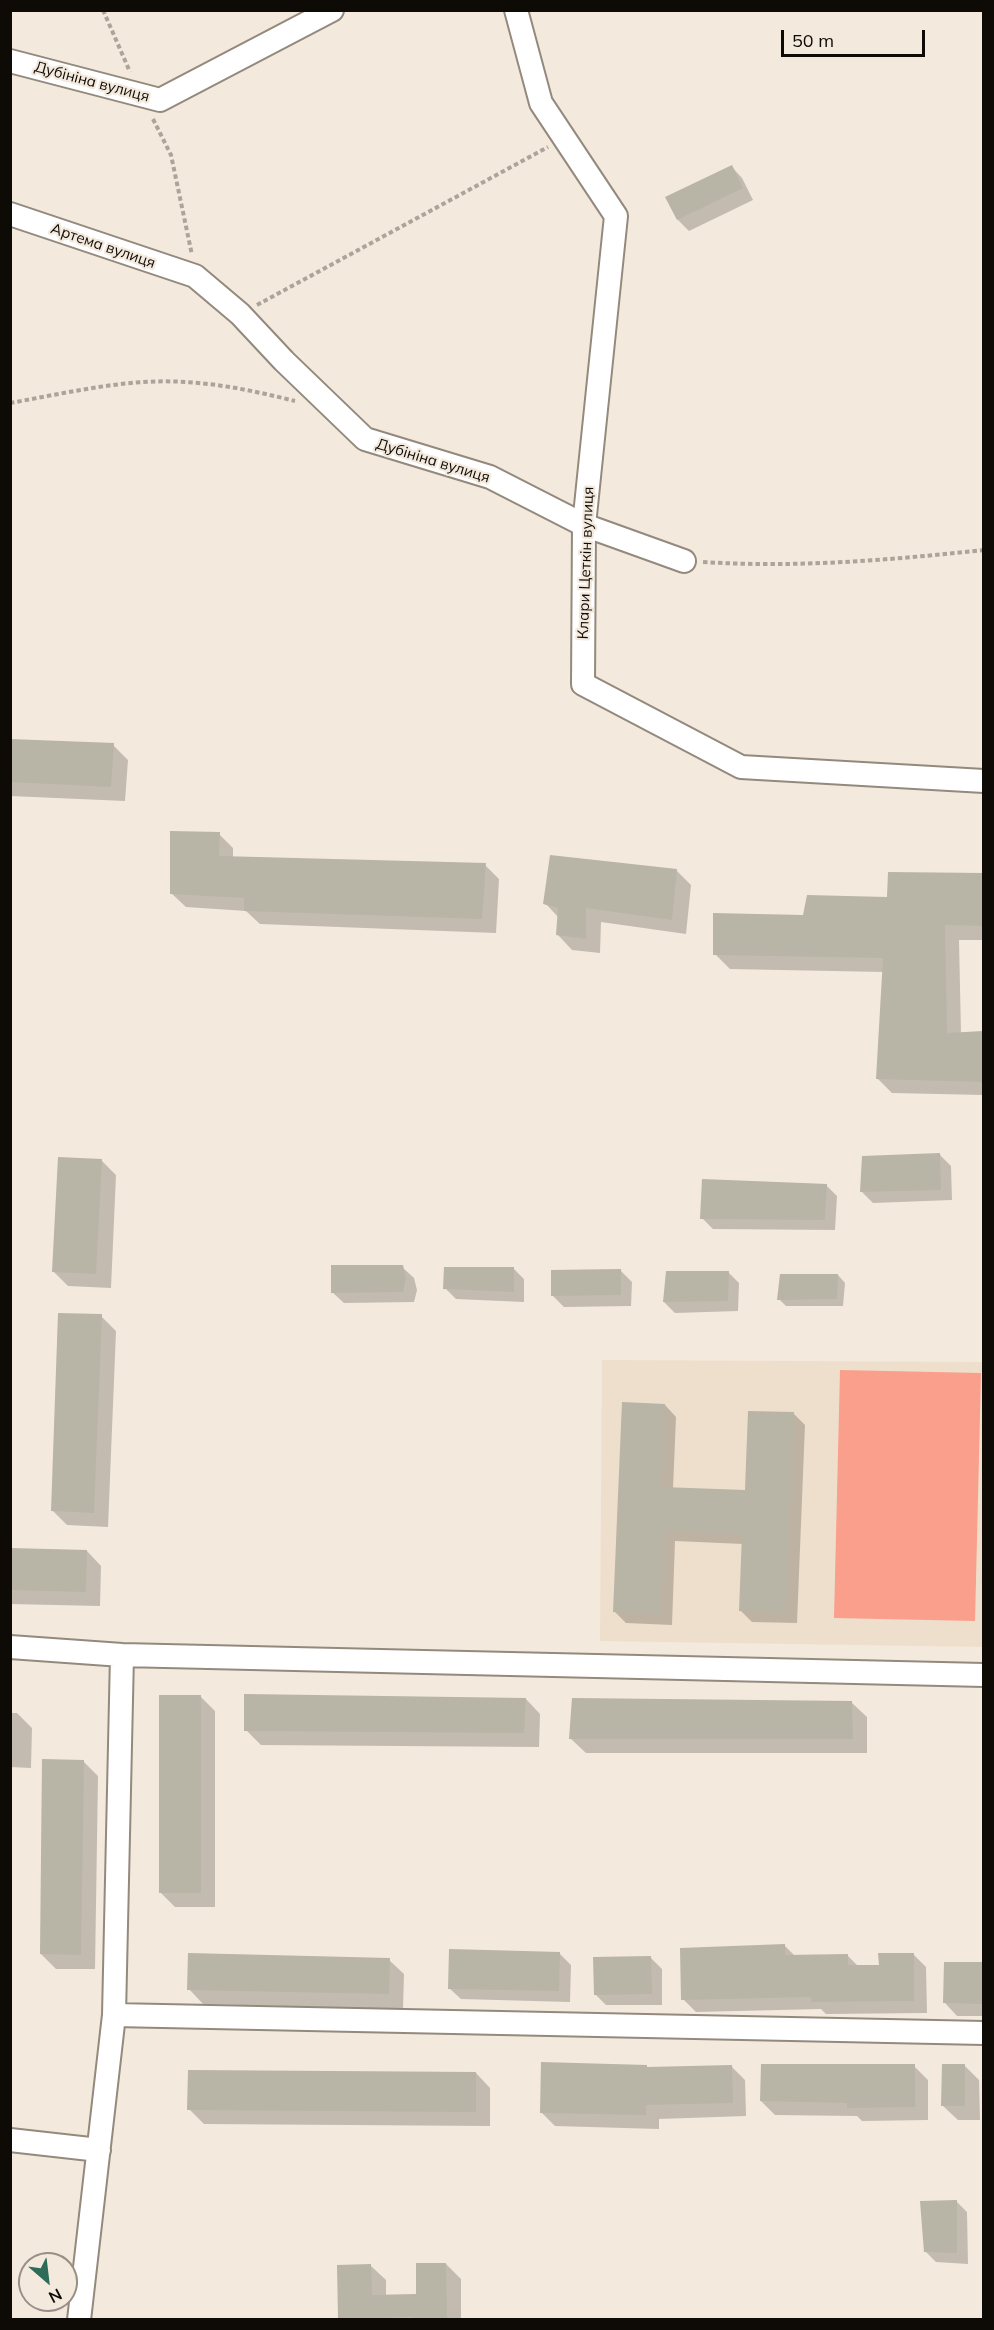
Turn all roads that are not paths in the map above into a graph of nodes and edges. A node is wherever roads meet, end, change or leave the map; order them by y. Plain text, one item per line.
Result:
1 (332, 10) edge
2 (516, 10) edge
3 (10, 61) edge
4 (10, 214) edge
5 (195, 276) joint
6 (584, 525) junction
7 (684, 561) road end
8 (984, 781) edge
9 (10, 1647) edge
10 (122, 1655) junction
11 (984, 1675) edge
12 (114, 2015) junction
13 (984, 2033) edge
14 (10, 2140) edge
15 (99, 2150) junction
16 (79, 2319) edge

1 - 3 street, Дубініна вулиця
2 - 6 street, Клари Цеткін вулиця
4 - 5 street, Артема вулиця
5 - 6 street, Дубініна вулиця
6 - 7 street, Дубініна вулиця
6 - 8 street, Клари Цеткін вулиця
9 - 10 street
10 - 11 street
10 - 12 street
12 - 13 street
12 - 15 street
14 - 15 street
15 - 16 street

